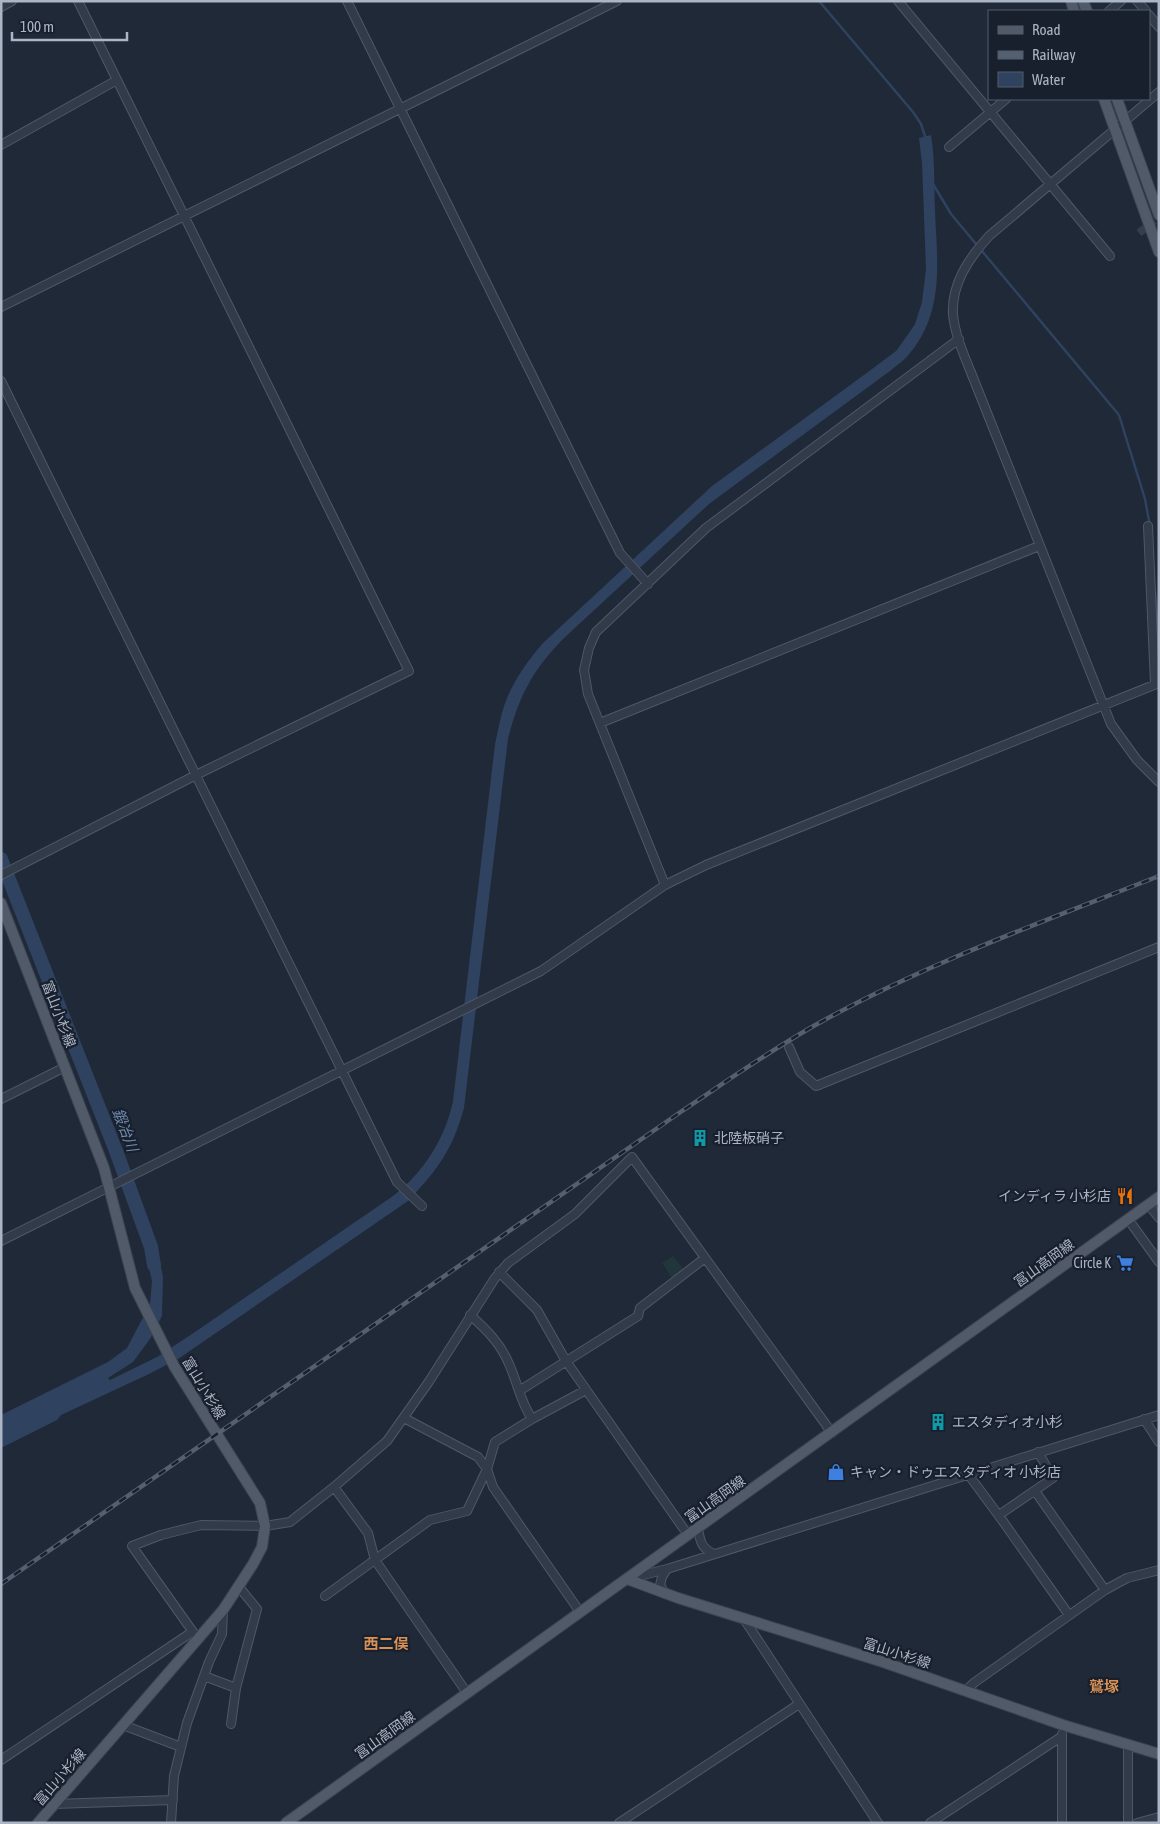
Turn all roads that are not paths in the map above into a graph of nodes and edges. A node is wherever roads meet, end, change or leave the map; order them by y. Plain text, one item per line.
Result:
1 (12, 1) edge
2 (78, 1) edge
3 (347, 1) edge
4 (898, 1) edge
5 (1121, 1) edge
6 (615, 2) edge
7 (1, 7) edge
8 (1110, 10) edge
9 (1150, 16) edge
10 (1159, 27) edge
11 (117, 80) junction
12 (1005, 100) edge
13 (1104, 100) edge
14 (1117, 100) edge
15 (1149, 100) edge
16 (401, 110) junction
17 (990, 112) junction
18 (1125, 120) junction
19 (1114, 128) junction
20 (1, 146) edge
21 (949, 147) dead end
22 (1050, 183) junction
23 (1159, 215) edge
24 (185, 216) junction
25 (1159, 252) edge
26 (1110, 256) dead end
27 (1, 307) edge
28 (958, 339) junction
29 (1, 381) edge
30 (1148, 526) dead end
31 (1040, 546) junction
32 (648, 584) junction
33 (1155, 609) edge
34 (1157, 683) edge
35 (1104, 706) junction
36 (600, 723) junction
37 (196, 775) junction
38 (1159, 782) edge
39 (1, 875) edge
40 (665, 884) junction
41 (1, 903) edge
42 (1159, 947) edge
43 (789, 1048) dead end
44 (64, 1067) junction
45 (342, 1071) junction
46 (1, 1098) edge
47 (114, 1185) junction
48 (1159, 1197) edge
49 (1148, 1204) junction
50 (422, 1206) dead end
51 (1159, 1218) edge
52 (1128, 1219) junction
53 (1, 1241) edge
54 (705, 1258) junction
55 (1159, 1262) edge
56 (499, 1272) junction
57 (470, 1315) junction
58 (566, 1361) junction
59 (586, 1390) junction
60 (519, 1391) junction
61 (1159, 1415) edge
62 (404, 1418) junction
63 (532, 1419) junction
64 (1144, 1419) junction
65 (832, 1433) junction
66 (1159, 1442) edge
67 (1038, 1452) junction
68 (487, 1469) junction
69 (968, 1474) junction
70 (334, 1487) junction
71 (1035, 1491) junction
72 (999, 1515) junction
73 (265, 1526) junction
74 (698, 1528) junction
75 (688, 1535) junction
76 (714, 1554) junction
77 (375, 1560) junction
78 (667, 1569) junction
79 (1159, 1570) edge
80 (626, 1579) junction
81 (239, 1587) junction
82 (1106, 1590) junction
83 (665, 1594) junction
84 (324, 1596) dead end
85 (224, 1610) junction
86 (580, 1612) junction
87 (1069, 1615) junction
88 (744, 1619) junction
89 (195, 1635) junction
90 (204, 1676) junction
91 (236, 1688) junction
92 (965, 1691) junction
93 (467, 1693) junction
94 (799, 1704) junction
95 (231, 1724) dead end
96 (123, 1725) junction
97 (1063, 1725) junction
98 (1061, 1737) junction
99 (1128, 1745) junction
100 (181, 1747) junction
101 (1159, 1754) edge
102 (1, 1760) edge
103 (172, 1800) junction
104 (54, 1804) junction
105 (1159, 1817) edge
106 (292, 1821) edge
107 (38, 1823) edge
108 (171, 1823) edge
109 (619, 1823) edge
110 (878, 1823) edge
111 (930, 1823) edge
112 (1062, 1823) edge
113 (1128, 1823) edge
114 (1137, 1823) edge

1 - 7 street
2 - 11 street
3 - 16 street
4 - 17 street
5 - 8 street
6 - 16 street
9 - 10 street
11 - 20 street
11 - 24 street
12 - 17 street
13 - 19 main road
14 - 18 main road
15 - 18 street
16 - 24 street
16 - 32 street
17 - 21 street
17 - 22 street
18 - 19 street
18 - 23 main road
19 - 22 street
19 - 25 main road
22 - 26 street
22 - 28 street
24 - 27 street
24 - 37 street
28 - 31 street
28 - 32 street
29 - 37 street
30 - 33 street
31 - 35 street
31 - 36 street
32 - 36 street
33 - 34 street
34 - 35 street
35 - 38 street
35 - 40 street
36 - 40 street
37 - 39 street
37 - 45 street
40 - 45 street
41 - 44 main road, 富山小杉線
42 - 43 street
44 - 46 street
44 - 47 main road, 富山小杉線
45 - 47 street
45 - 50 street
47 - 53 street
47 - 73 main road, 富山小杉線
48 - 49 main road, 富山高岡線
49 - 51 street
49 - 52 main road, 富山高岡線
52 - 55 street
52 - 65 main road, 富山高岡線
54 - 56 street
54 - 58 street
54 - 65 street
56 - 57 street
56 - 58 street
57 - 60 street
57 - 62 street
58 - 59 street
58 - 60 street
59 - 63 street
59 - 75 street
60 - 63 street
61 - 64 street
62 - 68 street
62 - 70 street
63 - 68 street
64 - 66 street
64 - 67 street
65 - 74 main road, 富山高岡線
67 - 69 street
67 - 71 street
68 - 77 street
68 - 86 street
69 - 72 street
69 - 76 street
70 - 73 street
70 - 77 street
71 - 72 street
71 - 82 street
72 - 87 street
73 - 81 main road, 富山小杉線
73 - 89 street
74 - 75 main road, 富山高岡線
74 - 76 street
75 - 80 main road, 富山高岡線
76 - 78 street
77 - 84 street
77 - 93 street
78 - 80 street
78 - 83 street
79 - 82 street
80 - 83 main road, 富山小杉線
80 - 86 main road, 富山高岡線
81 - 85 main road, 富山小杉線
81 - 91 street
82 - 87 street
83 - 88 main road, 富山小杉線
85 - 89 main road, 富山小杉線
85 - 90 street
86 - 93 main road, 富山高岡線
87 - 92 street
88 - 92 main road, 富山小杉線
88 - 94 street
89 - 96 main road, 富山小杉線
89 - 102 street
90 - 91 street
90 - 100 street
91 - 95 street
92 - 97 main road, 富山小杉線
93 - 106 main road, 富山高岡線
94 - 109 street
94 - 110 street
96 - 100 street
96 - 104 main road, 富山小杉線
97 - 98 street
97 - 99 main road, 富山小杉線
98 - 111 street
98 - 112 street
99 - 101 main road, 富山小杉線
99 - 113 street
100 - 103 street
103 - 104 street
103 - 108 street
104 - 107 main road, 富山小杉線
105 - 114 street

